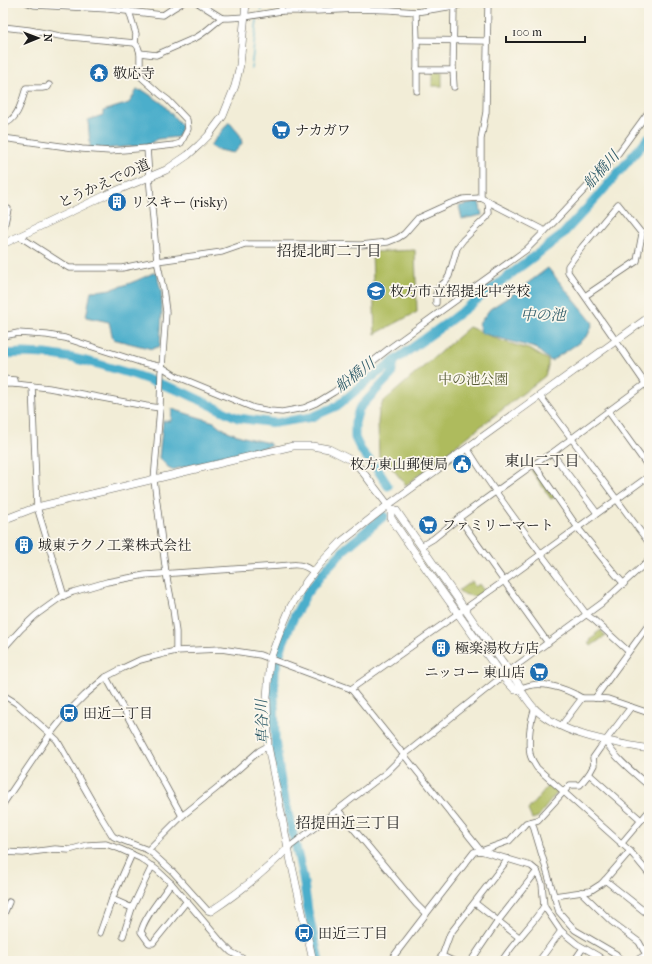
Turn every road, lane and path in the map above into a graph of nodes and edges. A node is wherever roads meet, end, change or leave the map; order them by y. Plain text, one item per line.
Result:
1 (28, 3) edge
2 (182, 3) edge
3 (198, 3) edge
4 (246, 3) edge
5 (282, 3) edge
6 (300, 3) edge
7 (468, 3) edge
8 (488, 3) edge
9 (462, 4) edge
10 (454, 6) junction
11 (128, 11) junction
12 (281, 11) junction
13 (300, 11) junction
14 (416, 12) junction
15 (245, 17) junction
16 (222, 18) junction
17 (3, 26) edge
18 (417, 40) junction
19 (454, 40) junction
20 (487, 41) junction
21 (135, 43) junction
22 (140, 54) junction
23 (417, 70) junction
24 (453, 70) junction
25 (49, 85) dead end
26 (454, 87) dead end
27 (417, 91) dead end
28 (649, 111) edge
29 (3, 124) edge
30 (3, 138) edge
31 (147, 148) junction
32 (149, 177) junction
33 (481, 198) junction
34 (488, 201) junction
35 (8, 209) dead end
36 (545, 231) junction
37 (3, 233) edge
38 (15, 238) junction
39 (3, 244) edge
40 (157, 261) junction
41 (585, 296) junction
42 (436, 303) dead end
43 (649, 317) edge
44 (3, 336) edge
45 (616, 340) junction
46 (162, 369) junction
47 (3, 379) edge
48 (647, 383) edge
49 (3, 384) edge
50 (15, 384) junction
51 (32, 386) junction
52 (649, 389) edge
53 (540, 396) junction
54 (160, 408) junction
55 (608, 411) junction
56 (571, 438) junction
57 (467, 448) junction
58 (552, 453) junction
59 (534, 464) junction
60 (649, 468) edge
61 (649, 476) edge
62 (154, 480) junction
63 (496, 491) junction
64 (616, 499) junction
65 (37, 507) junction
66 (389, 507) junction
67 (597, 513) junction
68 (459, 518) junction
69 (3, 520) edge
70 (578, 528) junction
71 (649, 543) edge
72 (421, 546) junction
73 (541, 555) junction
74 (649, 560) edge
75 (314, 572) junction
76 (166, 573) junction
77 (504, 581) junction
78 (624, 584) junction
79 (64, 596) junction
80 (464, 609) junction
81 (458, 613) junction
82 (587, 615) junction
83 (649, 624) edge
84 (548, 643) junction
85 (3, 649) edge
86 (176, 651) junction
87 (628, 652) junction
88 (273, 660) junction
89 (508, 671) junction
90 (502, 676) junction
91 (106, 677) junction
92 (351, 689) junction
93 (520, 689) junction
94 (3, 695) edge
95 (582, 698) junction
96 (595, 698) junction
97 (631, 706) junction
98 (535, 708) junction
99 (649, 713) edge
100 (561, 726) junction
101 (50, 733) junction
102 (605, 741) junction
103 (268, 746) junction
104 (649, 749) edge
105 (404, 756) junction
106 (589, 774) junction
107 (649, 786) edge
108 (563, 791) junction
109 (3, 804) edge
110 (338, 810) junction
111 (649, 811) edge
112 (182, 816) junction
113 (642, 820) junction
114 (532, 822) junction
115 (621, 844) junction
116 (290, 847) junction
117 (148, 850) junction
118 (481, 851) junction
119 (3, 852) edge
120 (630, 852) junction
121 (132, 854) junction
122 (508, 859) junction
123 (152, 866) junction
124 (537, 871) junction
125 (649, 874) edge
126 (605, 880) junction
127 (171, 883) junction
128 (581, 892) junction
129 (554, 896) junction
130 (112, 898) junction
131 (187, 901) junction
132 (9, 902) dead end
133 (475, 903) junction
134 (544, 906) junction
135 (132, 908) junction
136 (211, 911) joint
137 (426, 914) junction
138 (649, 915) edge
139 (3, 916) edge
140 (498, 921) junction
141 (560, 931) junction
142 (100, 933) dead end
143 (123, 936) dead end
144 (520, 938) junction
145 (583, 948) junction
146 (231, 952) junction
147 (648, 955) edge
148 (442, 956) junction
149 (232, 961) edge
150 (247, 961) edge
151 (313, 961) edge
152 (390, 961) edge
153 (437, 961) edge
154 (452, 961) edge
155 (471, 961) edge
156 (502, 961) edge
157 (539, 961) edge
158 (574, 961) edge
159 (605, 961) edge
160 (620, 961) edge
161 (635, 961) edge

1 - 11 street
2 - 11 street
3 - 16 street
4 - 15 street
5 - 12 street
6 - 13 street
7 - 9 street
8 - 20 street
9 - 10 street
10 - 14 street
10 - 19 street
11 - 21 street
12 - 13 street
12 - 15 street
13 - 14 street
14 - 18 street
15 - 16 street
15 - 32 street, とうかえでの道
16 - 22 street
17 - 21 street
18 - 19 street
18 - 23 street
19 - 20 street
19 - 24 street
20 - 33 street
21 - 22 street
22 - 31 street
23 - 24 street
23 - 27 street
24 - 26 street
25 - 29 street
28 - 36 street
30 - 31 street
31 - 32 street
32 - 38 street, とうかえでの道
32 - 40 street
33 - 34 street
33 - 40 street
34 - 36 street
34 - 42 street
35 - 37 street
36 - 46 street
37 - 38 street
38 - 39 street, とうかえでの道
38 - 40 street
40 - 46 street
41 - 41 street
41 - 45 street
43 - 45 street
44 - 46 street
45 - 48 street
45 - 53 street
46 - 54 street
47 - 50 street
48 - 52 street
48 - 55 street
49 - 50 street
50 - 51 street
51 - 54 street
51 - 65 street
53 - 56 street
53 - 57 street
54 - 62 street
55 - 56 street
55 - 60 street
56 - 58 street
56 - 64 street
57 - 63 street
57 - 66 street
58 - 59 street
58 - 67 street
59 - 63 street
59 - 70 street
61 - 64 street
62 - 65 street
62 - 66 street
62 - 76 street
63 - 68 street
63 - 73 street
64 - 67 street
64 - 71 street
65 - 69 street
65 - 79 street
66 - 72 street
66 - 75 street
66 - 81 street
67 - 70 street
68 - 72 street
68 - 77 street
70 - 73 street
70 - 78 street
72 - 80 street
73 - 77 street
73 - 82 street
74 - 78 street
75 - 76 street
75 - 88 street
76 - 79 street
76 - 86 street
77 - 80 street
77 - 84 street
78 - 82 street
79 - 85 street
80 - 81 street
80 - 89 street
81 - 90 street
81 - 92 street
82 - 84 street
82 - 87 street
83 - 87 street
84 - 89 street
86 - 88 street
86 - 91 street
87 - 96 street
88 - 92 street
88 - 103 street
89 - 90 street
89 - 93 street
90 - 93 street
90 - 105 street
91 - 101 street
91 - 112 street
92 - 105 street
93 - 95 street
93 - 98 street
94 - 101 street
95 - 96 street
95 - 100 street
96 - 97 street
97 - 99 street
97 - 102 street
98 - 100 street
98 - 108 street
100 - 102 street
101 - 109 street
101 - 117 street
102 - 104 street
102 - 106 street
102 - 107 street
103 - 112 street
103 - 116 street
105 - 110 street
105 - 118 street
106 - 108 street
106 - 113 street
108 - 114 street
108 - 115 street
110 - 116 street
110 - 137 street
111 - 113 street
112 - 117 street
113 - 115 street
114 - 118 street
114 - 129 street
115 - 120 street
116 - 136 street
116 - 151 street
117 - 136 street
118 - 122 street
118 - 137 street
119 - 121 street
120 - 125 street
120 - 126 street
121 - 123 street
121 - 130 street
122 - 124 street
122 - 133 street
123 - 127 street
123 - 135 street
124 - 134 street
124 - 140 street
126 - 128 street
126 - 138 street
127 - 131 street
127 - 131 street
128 - 129 street
128 - 147 street
129 - 160 street
130 - 135 street
130 - 142 street
131 - 146 street
132 - 139 street
133 - 140 street
133 - 148 street
134 - 141 street
134 - 144 street
135 - 143 street
137 - 152 street
140 - 144 street
140 - 155 street
141 - 145 street
141 - 157 street
144 - 156 street
145 - 158 street
145 - 159 street
146 - 149 street
146 - 150 street
147 - 161 street
148 - 153 street
148 - 154 street

